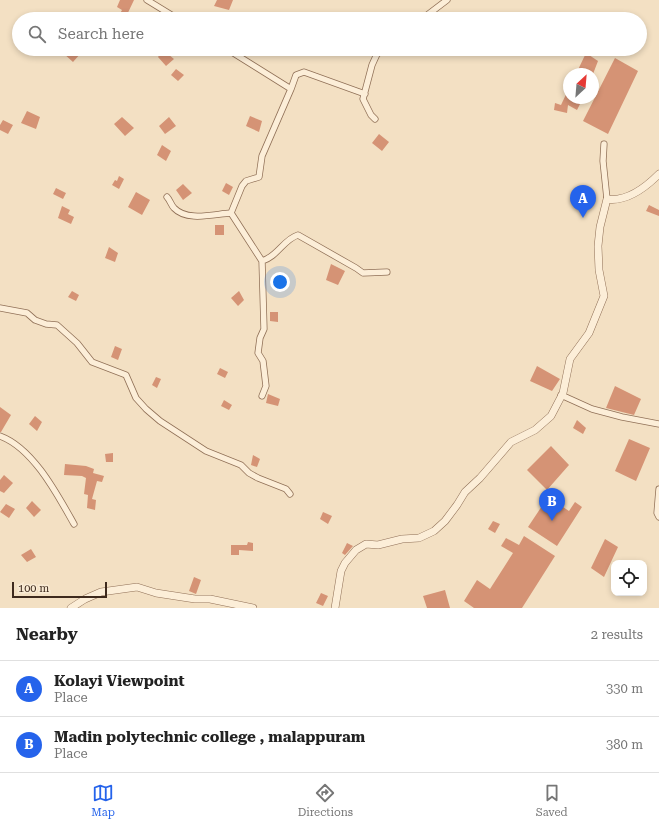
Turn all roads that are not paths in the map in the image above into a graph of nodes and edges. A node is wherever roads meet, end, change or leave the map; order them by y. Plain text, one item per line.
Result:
1 (147, 0) edge
2 (447, 0) edge
3 (167, 12) edge
4 (431, 12) edge
5 (238, 56) edge
6 (376, 56) edge
7 (291, 89) junction
8 (365, 94) junction
9 (375, 119) dead end
10 (604, 144) dead end
11 (659, 174) edge
12 (168, 197) dead end
13 (607, 199) junction
14 (231, 213) junction
15 (262, 261) junction
16 (387, 272) dead end
17 (0, 308) edge
18 (561, 395) junction
19 (262, 396) dead end
20 (659, 424) edge
21 (0, 436) edge
22 (659, 489) edge
23 (290, 494) dead end
24 (659, 517) edge
25 (74, 524) dead end
26 (71, 608) edge
27 (253, 608) edge
28 (335, 608) edge

1 - 3 street
2 - 4 street
5 - 7 street
6 - 8 street
7 - 8 street
7 - 14 street
8 - 9 street
10 - 13 street
11 - 13 street
12 - 14 street
13 - 18 street
14 - 15 street
15 - 16 street
15 - 19 street
17 - 23 street
18 - 20 street
18 - 28 street
21 - 25 street
22 - 24 street
26 - 27 street

